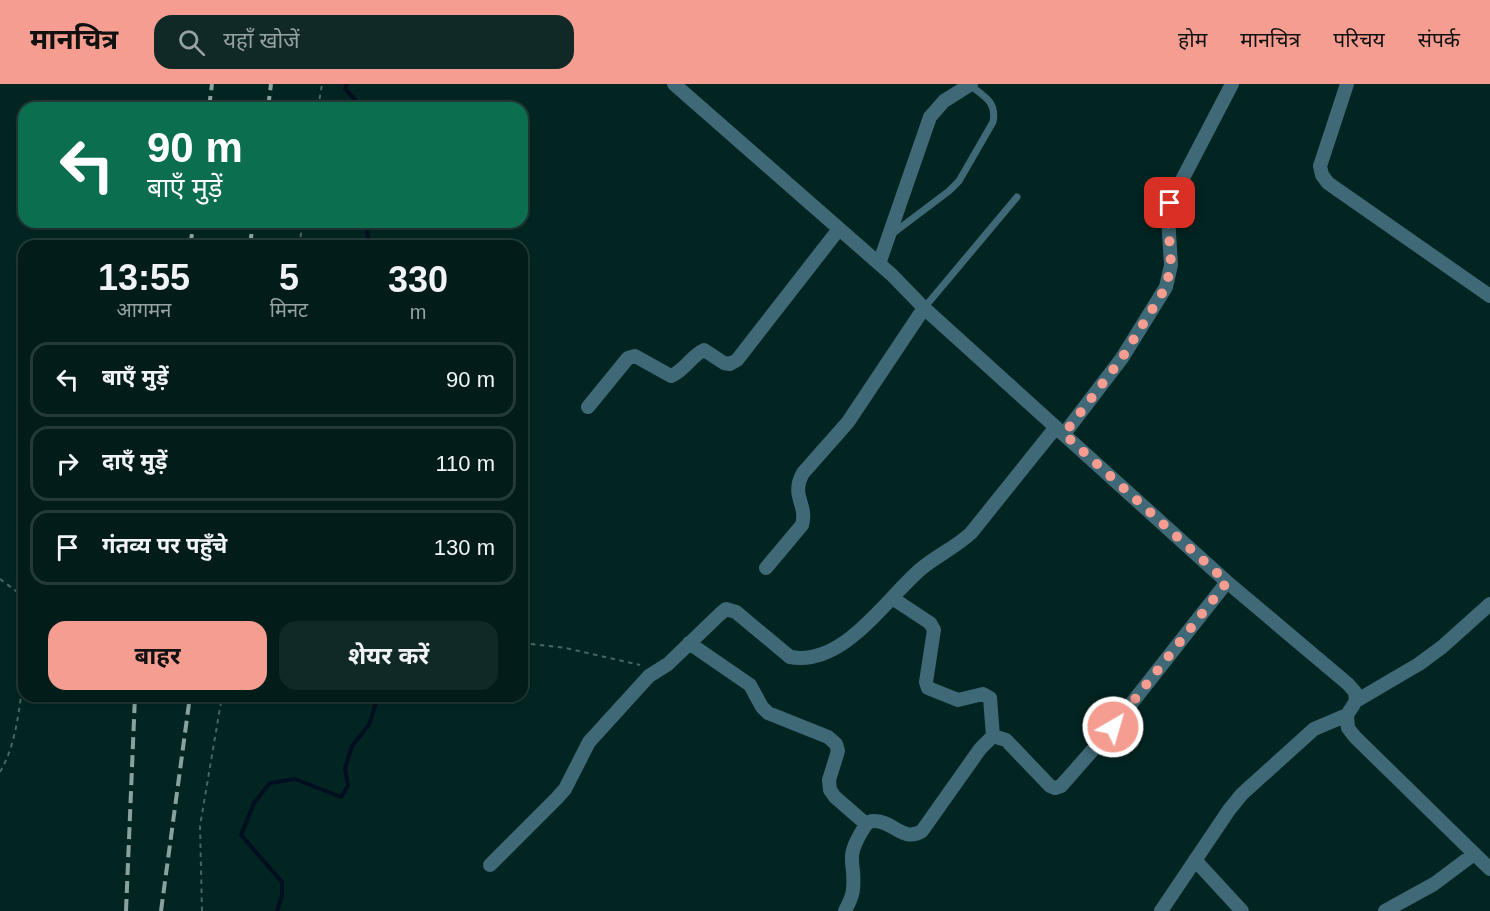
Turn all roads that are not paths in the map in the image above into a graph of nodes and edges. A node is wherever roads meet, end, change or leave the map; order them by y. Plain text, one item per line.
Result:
1 (674, 84) edge
2 (1232, 84) edge
3 (1347, 84) edge
4 (970, 85) edge
5 (1017, 197) dead end
6 (839, 229) junction
7 (888, 237) junction
8 (879, 264) junction
9 (1490, 296) edge
10 (924, 308) junction
11 (588, 407) dead end
12 (1060, 431) junction
13 (766, 568) dead end
14 (1227, 582) junction
15 (892, 598) junction
16 (1490, 604) edge
17 (689, 644) junction
18 (1356, 701) junction
19 (1347, 715) junction
20 (993, 736) junction
21 (866, 824) junction
22 (1474, 854) junction
23 (1195, 860) junction
24 (490, 865) dead end
25 (1490, 869) edge
26 (844, 911) edge
27 (1161, 911) edge
28 (1242, 911) edge
29 (1385, 911) edge

1 - 6 street
2 - 12 street
3 - 9 street
4 - 7 street
4 - 7 lane
5 - 10 lane
6 - 8 street
6 - 11 street
7 - 8 street
8 - 10 street
10 - 12 street
10 - 13 street
12 - 14 street
12 - 15 street
14 - 18 street
14 - 20 street
15 - 17 street
15 - 20 street
16 - 18 street
17 - 21 street
17 - 24 street
18 - 19 street
19 - 22 street
19 - 23 street
20 - 21 street
21 - 26 street
22 - 25 street
22 - 29 street
23 - 27 street
23 - 28 street

